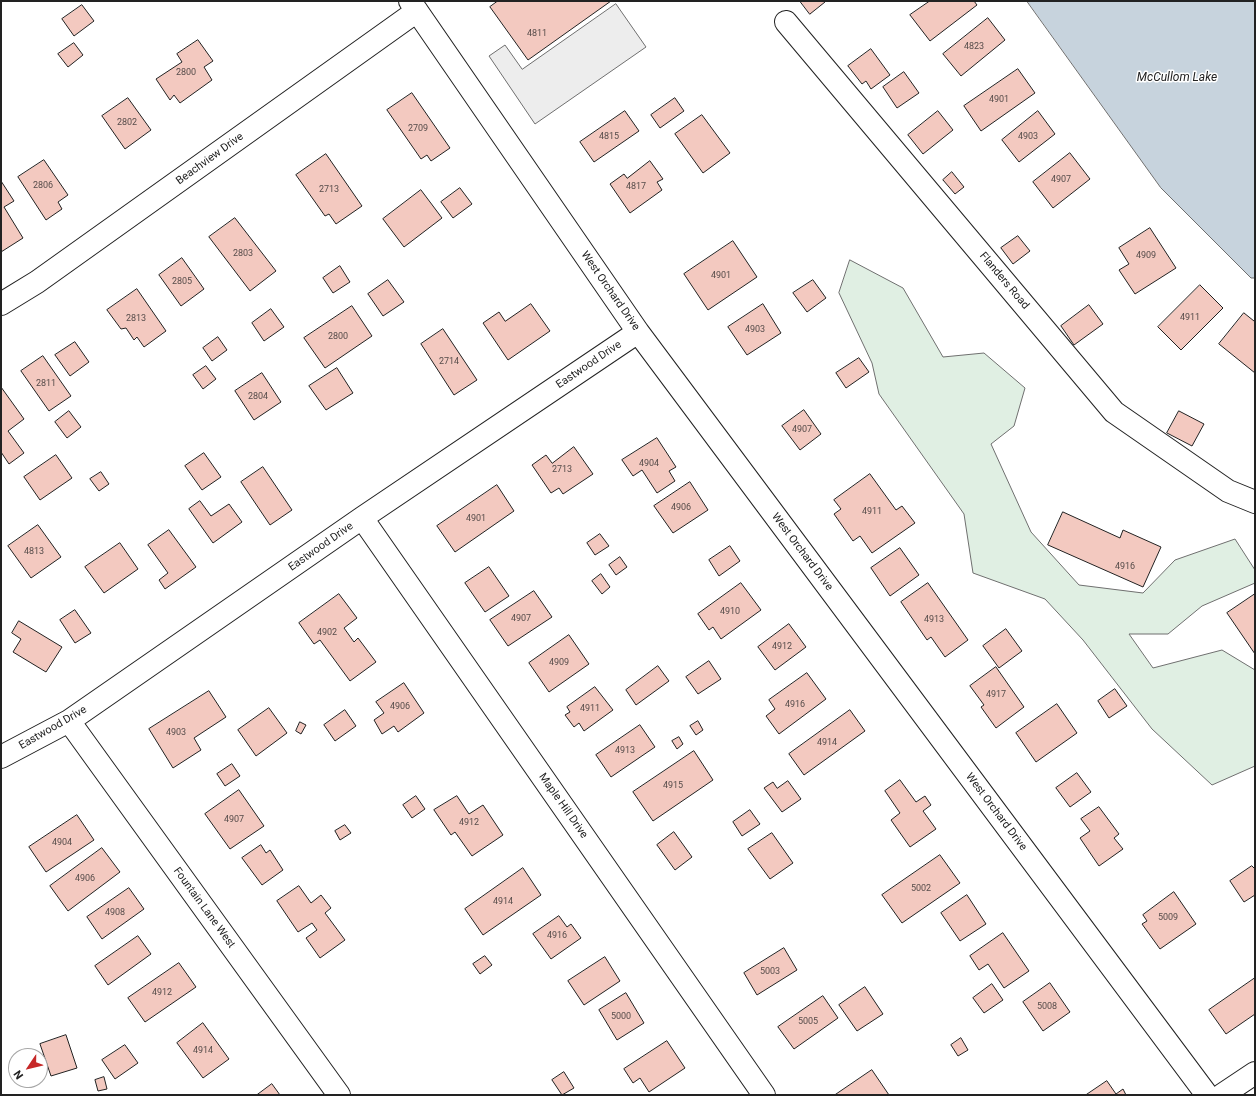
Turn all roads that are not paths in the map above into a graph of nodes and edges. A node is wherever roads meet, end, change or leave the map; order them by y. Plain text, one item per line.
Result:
1 (414, 6) edge
2 (786, 22) dead end
3 (1, 304) edge
4 (638, 332) junction
5 (1255, 502) edge
6 (362, 518) junction
7 (69, 721) junction
8 (1, 757) edge
9 (1255, 1073) edge
10 (339, 1095) edge
11 (764, 1095) edge
12 (1207, 1095) edge
13 (1222, 1095) edge

1 - 3 street, Beachview Drive
1 - 4 street, West Orchard Drive
2 - 5 street, Flanders Road
4 - 6 street, Eastwood Drive
4 - 12 street, West Orchard Drive
6 - 7 street, Eastwood Drive
6 - 11 street, Maple Hill Drive
7 - 8 street, Eastwood Drive
7 - 10 street, Fountain Lane West
9 - 13 street

